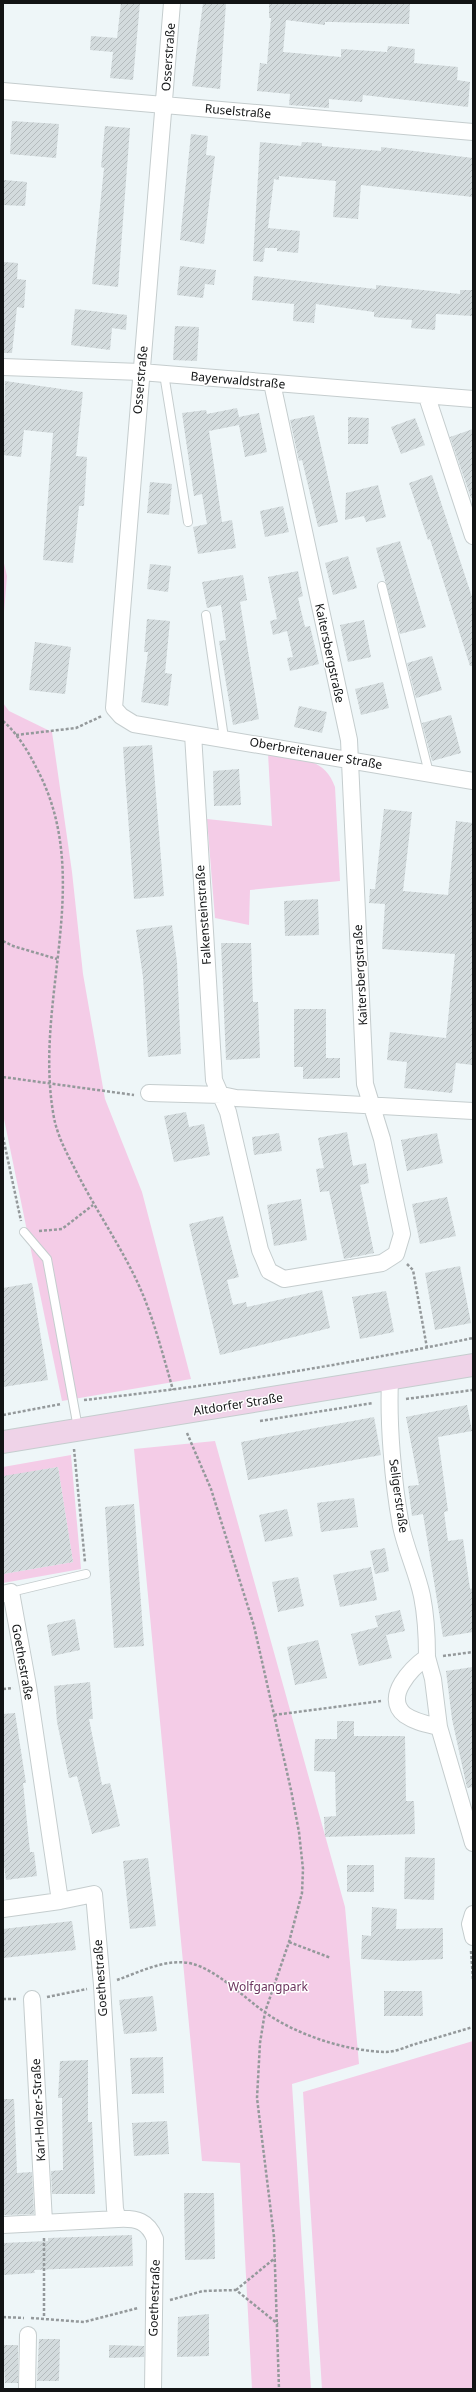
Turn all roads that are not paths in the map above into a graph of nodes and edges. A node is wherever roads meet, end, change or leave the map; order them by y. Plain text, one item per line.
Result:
1 (172, 3) edge
2 (3, 91) edge
3 (164, 104) junction
4 (473, 132) edge
5 (3, 367) edge
6 (141, 372) junction
7 (164, 374) junction
8 (272, 382) junction
9 (428, 397) junction
10 (473, 399) edge
11 (188, 522) dead end
12 (473, 536) edge
13 (382, 586) dead end
14 (206, 615) dead end
15 (158, 728) joint
16 (193, 734) junction
17 (224, 738) junction
18 (349, 758) junction
19 (429, 774) junction
20 (473, 781) edge
21 (149, 1093) road end
22 (222, 1095) junction
23 (371, 1104) junction
24 (473, 1111) edge
25 (24, 1232) road end
26 (473, 1365) edge
27 (390, 1380) junction
28 (78, 1428) junction
29 (3, 1442) edge
30 (86, 1574) road end
31 (7, 1593) edge
32 (427, 1657) junction
33 (439, 1727) junction
34 (473, 1843) edge
35 (60, 1901) junction
36 (3, 1909) edge
37 (473, 1914) edge
38 (473, 1937) edge
39 (32, 1999) road end
40 (118, 2219) junction
41 (44, 2222) junction
42 (3, 2225) edge
43 (28, 2335) dead end
44 (27, 2389) edge
45 (153, 2389) edge

1 - 3 street, Osserstraße
2 - 3 street, Ruselstraße
3 - 4 street, Ruselstraße
3 - 6 street, Osserstraße
5 - 6 street, Bayerwaldstraße
6 - 7 street, Bayerwaldstraße
6 - 15 street, Osserstraße
7 - 8 street, Bayerwaldstraße
7 - 11 lane
8 - 9 street, Bayerwaldstraße
8 - 18 street, Kaitersbergstraße
9 - 10 street, Bayerwaldstraße
9 - 12 street
13 - 19 lane
14 - 17 lane
15 - 16 street, Oberbreitenauer Straße
16 - 17 street, Oberbreitenauer Straße
16 - 22 street, Falkensteinstraße
17 - 18 street, Oberbreitenauer Straße
18 - 19 street, Oberbreitenauer Straße
18 - 23 street, Kaitersbergstraße
19 - 20 street, Oberbreitenauer Straße
21 - 22 street
22 - 23 street
22 - 23 street, Kaitersbergstraße
23 - 24 street
25 - 28 lane
26 - 27 main road, Altdorfer Straße
27 - 28 main road, Altdorfer Straße
27 - 32 street, Seligerstraße
28 - 29 main road, Altdorfer Straße
30 - 31 lane
31 - 35 street, Goethestraße
32 - 33 street, Seligerstraße
32 - 33 street
33 - 34 street, Seligerstraße
35 - 36 street
35 - 40 street, Goethestraße
37 - 38 street
39 - 41 street, Karl-Holzer-Straße
40 - 41 street
40 - 45 street, Goethestraße
41 - 42 street
43 - 44 street

